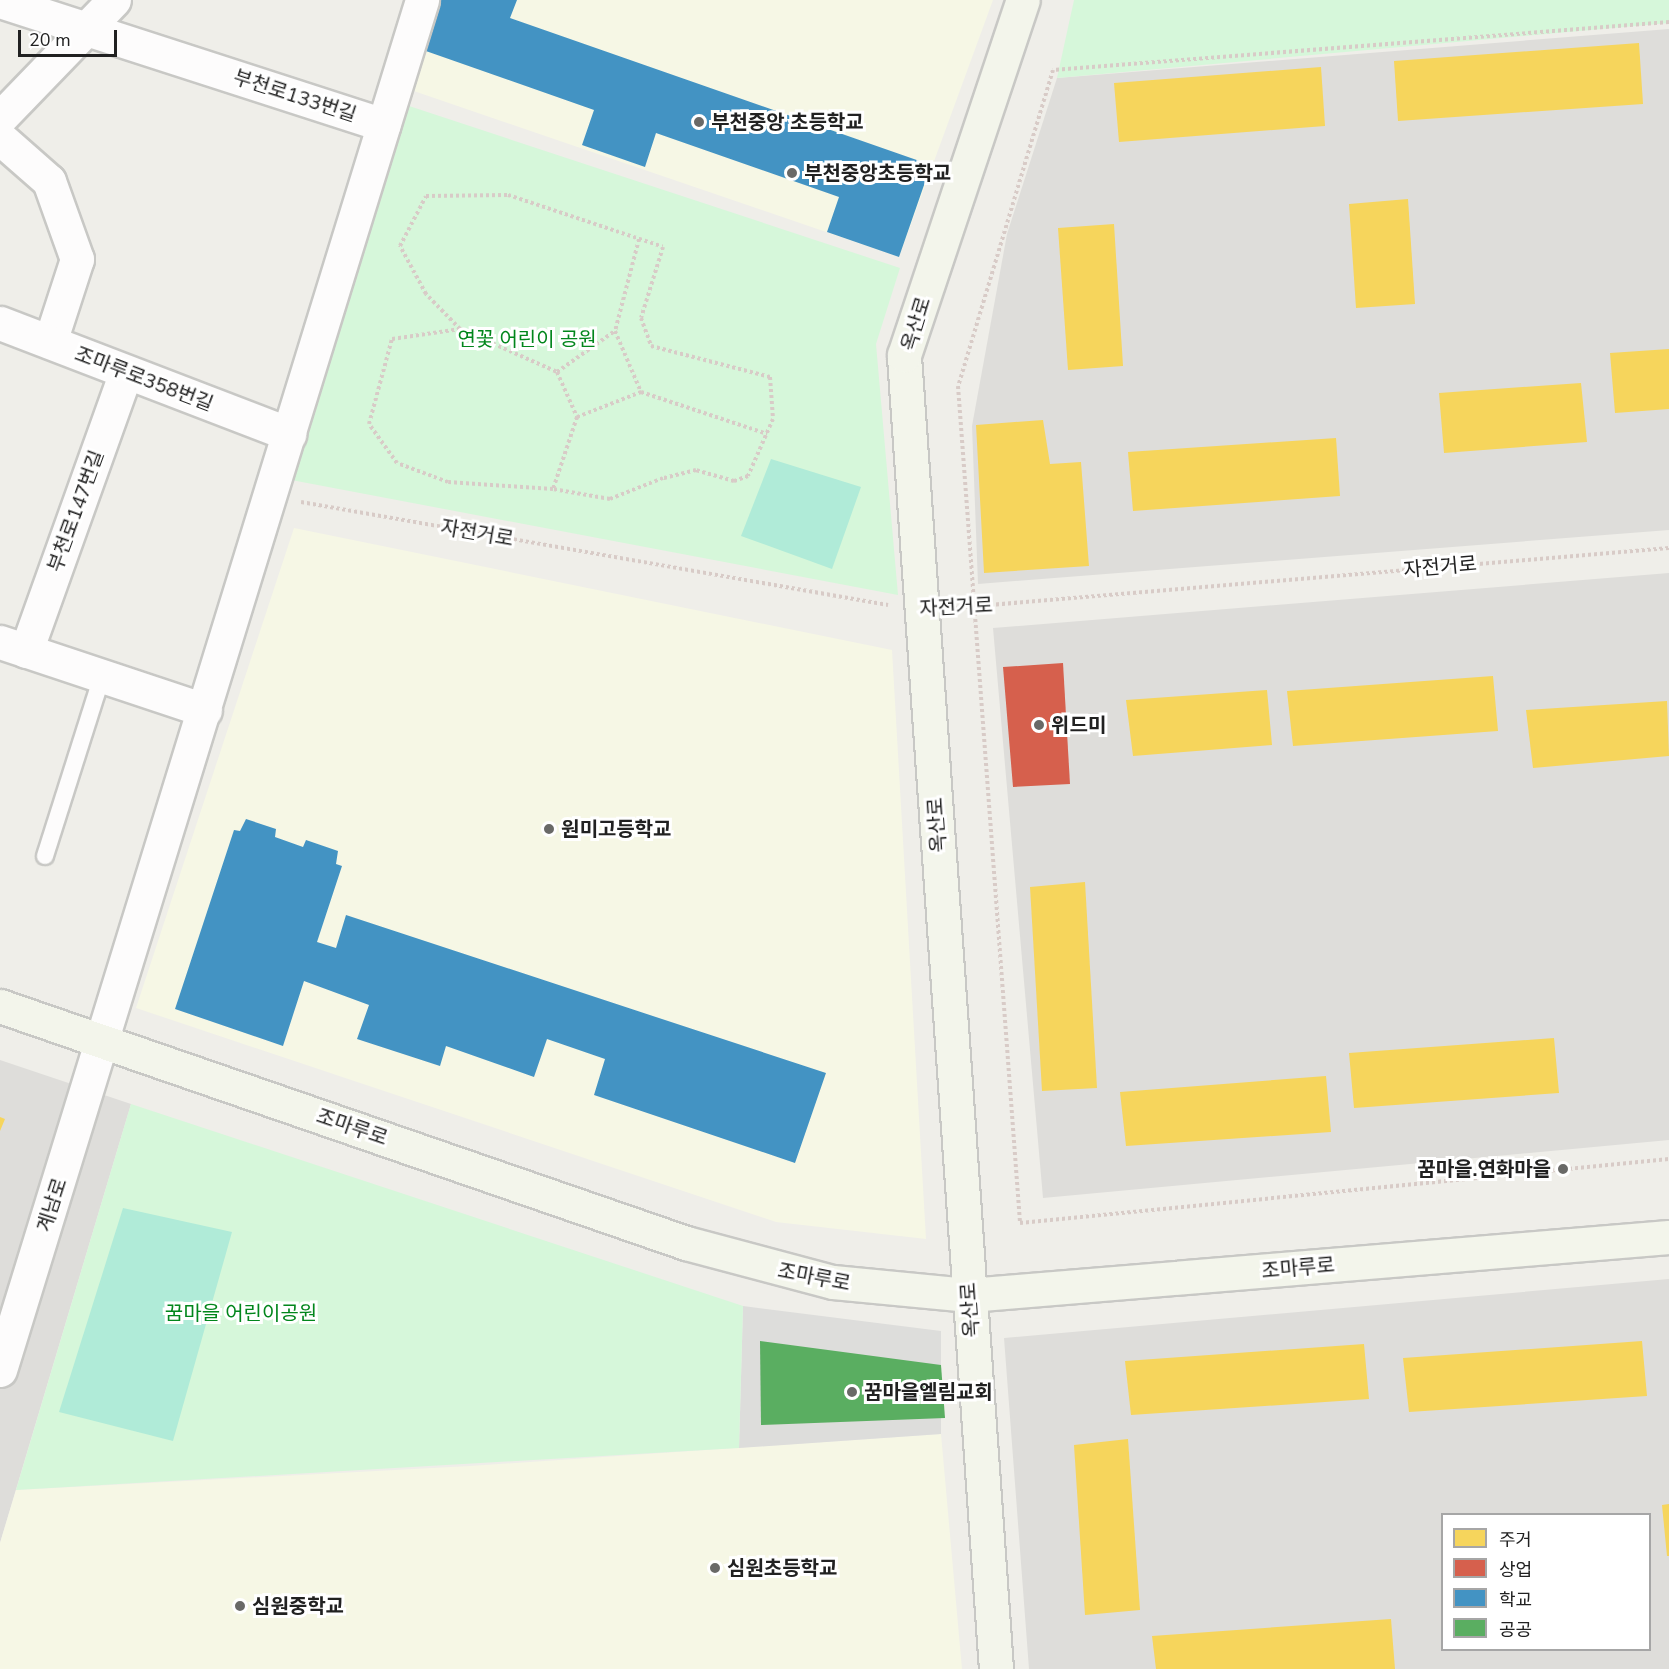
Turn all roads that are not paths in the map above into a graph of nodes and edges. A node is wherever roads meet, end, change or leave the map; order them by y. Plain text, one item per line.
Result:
1 (114, 0) edge
2 (422, 0) edge
3 (1023, 0) edge
4 (0, 1) edge
5 (86, 29) junction
6 (0, 118) edge
7 (383, 125) junction
8 (0, 138) edge
9 (0, 323) edge
10 (50, 342) junction
11 (126, 372) junction
12 (289, 434) junction
13 (13, 647) edge
14 (102, 676) junction
15 (205, 710) junction
16 (45, 856) dead end
17 (0, 1006) edge
18 (104, 1040) junction
19 (1669, 1237) edge
20 (969, 1295) junction
21 (0, 1370) edge
22 (996, 1669) edge

1 - 5 street
2 - 7 street, 계남로
3 - 20 street, 옥산로
4 - 5 street, 부천로133번길
5 - 6 street
5 - 7 street, 부천로133번길
7 - 12 street, 계남로
8 - 10 street
9 - 10 street, 조마루로358번길
10 - 11 street, 조마루로358번길
11 - 12 street, 조마루로358번길
11 - 13 street, 부천로147번길
12 - 15 street, 계남로
13 - 14 street, 부천로147번길
14 - 15 street, 부천로147번길
14 - 16 lane
15 - 18 street, 계남로
17 - 18 street, 조마루로
18 - 20 street, 조마루로
18 - 21 street, 계남로
19 - 20 street, 조마루로
20 - 22 street, 옥산로

